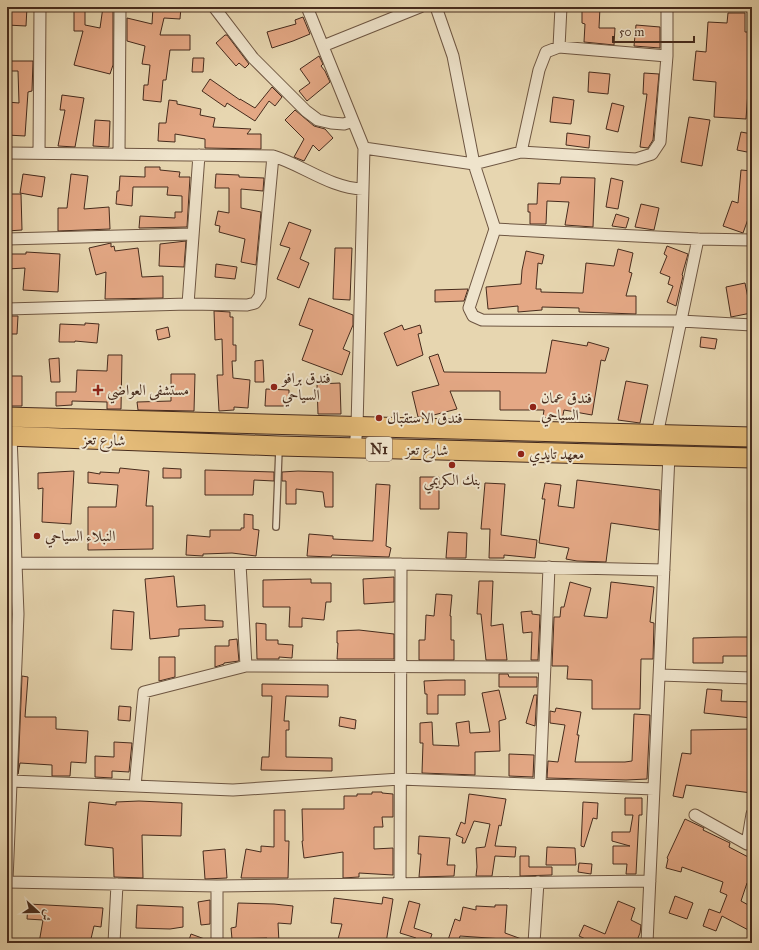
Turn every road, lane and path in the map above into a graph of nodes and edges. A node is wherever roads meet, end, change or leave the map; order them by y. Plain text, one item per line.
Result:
1 (40, 7) edge
2 (120, 7) edge
3 (214, 7) edge
4 (307, 7) edge
5 (420, 7) edge
6 (436, 7) edge
7 (561, 7) edge
8 (666, 7) edge
9 (323, 46) junction
10 (559, 47) junction
11 (667, 56) junction
12 (353, 121) junction
13 (364, 148) junction
14 (521, 152) junction
15 (7, 153) edge
16 (39, 153) junction
17 (119, 154) junction
18 (199, 155) junction
19 (273, 156) junction
20 (474, 164) junction
21 (363, 189) junction
22 (495, 229) junction
23 (193, 234) junction
24 (7, 239) edge
25 (698, 239) junction
26 (752, 240) edge
27 (188, 304) junction
28 (7, 309) edge
29 (681, 321) junction
30 (752, 325) edge
31 (7, 417) edge
32 (357, 427) junction
33 (657, 435) junction
34 (9, 436) edge
35 (752, 437) edge
36 (279, 446) junction
37 (355, 448) junction
38 (669, 455) junction
39 (752, 458) edge
40 (276, 527) dead end
41 (16, 563) junction
42 (240, 564) junction
43 (401, 564) junction
44 (550, 567) junction
45 (664, 570) junction
46 (12, 655) edge
47 (246, 666) junction
48 (401, 666) junction
49 (545, 666) junction
50 (660, 676) junction
51 (752, 678) edge
52 (400, 779) junction
53 (11, 781) junction
54 (540, 784) junction
55 (135, 786) junction
56 (654, 789) junction
57 (752, 814) edge
58 (695, 815) dead end
59 (7, 881) edge
60 (650, 881) junction
61 (538, 882) junction
62 (117, 884) junction
63 (400, 884) junction
64 (217, 886) junction
65 (114, 943) edge
66 (217, 943) edge
67 (534, 943) edge
68 (647, 943) edge

1 - 16 street
2 - 17 street
3 - 12 street
4 - 9 street
5 - 9 street
6 - 20 street
7 - 10 street
8 - 11 street
9 - 12 street
10 - 11 street
10 - 14 street
11 - 14 street
12 - 13 street
13 - 20 street
13 - 21 street
14 - 20 street
15 - 16 street
16 - 17 street
17 - 18 street
18 - 19 street
18 - 23 street
19 - 21 street
19 - 27 street
20 - 22 street
21 - 32 street
22 - 25 street
22 - 29 street
23 - 24 street
23 - 27 street
25 - 26 street
25 - 29 street
27 - 28 street
29 - 30 street
29 - 33 street
31 - 32 highway, شارع تعز / N1
32 - 33 highway, شارع تعز / N1
32 - 37 street
33 - 35 highway, شارع تعز / N1
34 - 36 highway, شارع تعز / N1
34 - 41 street
36 - 37 highway, شارع تعز / N1
36 - 40 lane
37 - 38 highway, شارع تعز / N1
38 - 39 highway, شارع تعز / N1
38 - 45 street
41 - 42 street
41 - 46 street
42 - 43 street
42 - 47 street
43 - 44 street
43 - 48 street
44 - 45 street
44 - 49 street
45 - 50 street
46 - 53 street
47 - 48 street
47 - 55 street
48 - 49 street
48 - 52 street
49 - 54 street
50 - 51 street
50 - 56 street
52 - 54 street
52 - 55 street
52 - 63 street
53 - 55 street
53 - 59 street
54 - 56 street
56 - 60 street
57 - 58 street
59 - 62 street
60 - 61 street
60 - 68 street
61 - 63 street
61 - 67 street
62 - 64 street
62 - 65 street
63 - 64 street
64 - 66 street

